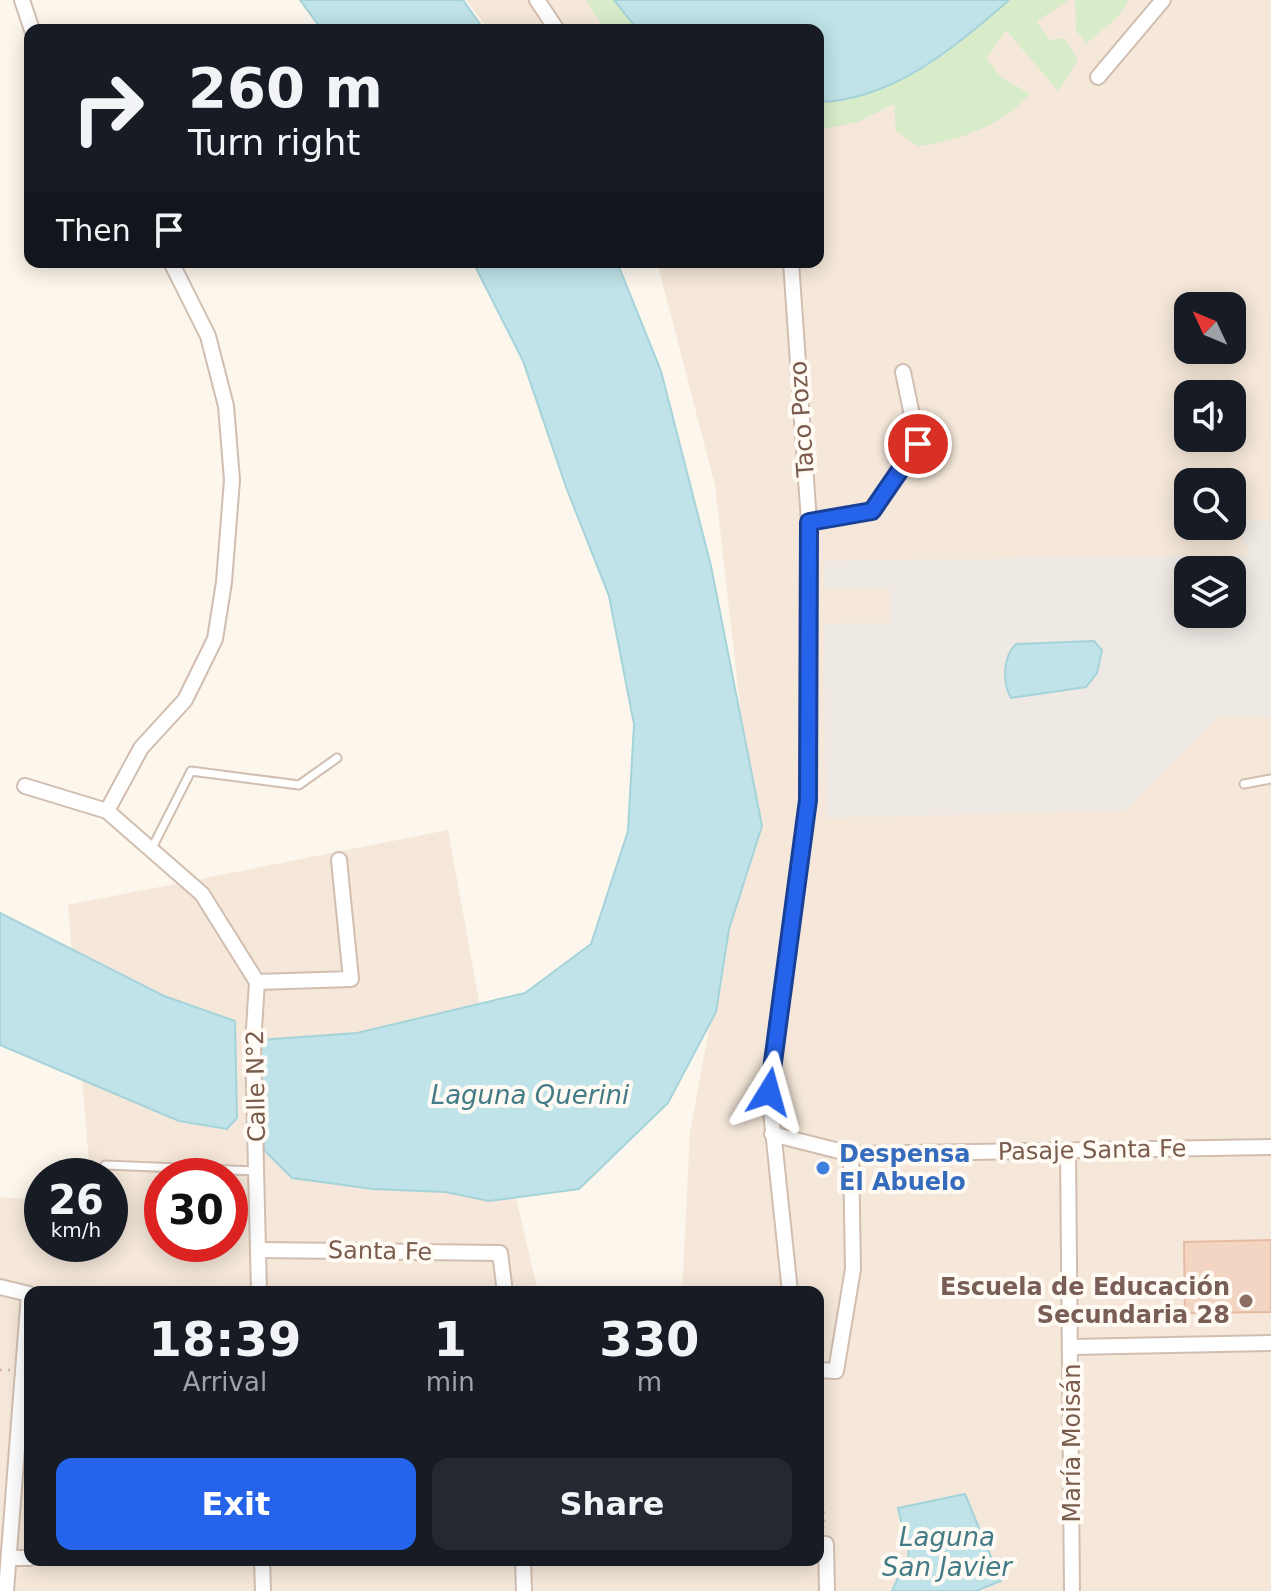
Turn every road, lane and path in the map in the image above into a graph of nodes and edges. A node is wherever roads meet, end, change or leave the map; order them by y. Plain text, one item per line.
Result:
1 (22, 0) edge
2 (537, 0) edge
3 (1163, 0) edge
4 (30, 24) edge
5 (553, 24) edge
6 (1098, 77) dead end
7 (174, 268) edge
8 (791, 268) edge
9 (903, 372) dead end
10 (809, 522) junction
11 (337, 758) dead end
12 (1271, 779) edge
13 (1244, 784) dead end
14 (25, 786) dead end
15 (107, 811) junction
16 (151, 850) junction
17 (339, 860) dead end
18 (257, 982) junction
19 (772, 1134) junction
20 (1271, 1147) edge
21 (1068, 1151) junction
22 (851, 1154) junction
23 (128, 1166) edge
24 (259, 1171) junction
25 (260, 1250) junction
26 (259, 1286) edge
27 (504, 1286) edge
28 (789, 1286) edge
29 (0, 1287) edge
30 (24, 1293) edge
31 (1271, 1343) edge
32 (1072, 1347) junction
33 (24, 1348) edge
34 (824, 1370) edge
35 (24, 1391) edge
36 (24, 1429) edge
37 (9, 1558) junction
38 (24, 1558) edge
39 (824, 1563) edge
40 (262, 1566) edge
41 (523, 1566) edge
42 (6, 1591) edge
43 (263, 1591) edge
44 (524, 1591) edge
45 (827, 1591) edge
46 (1072, 1591) edge

1 - 4 street
2 - 5 street
3 - 6 street
7 - 15 street
8 - 10 street, Taco Pozo
9 - 10 street
10 - 19 street, Taco Pozo
11 - 16 lane
12 - 13 lane
14 - 15 street
15 - 16 street
16 - 18 street
17 - 18 street
18 - 24 street, Calle N°2
19 - 22 street, Pasaje Santa Fe
19 - 28 street, Taco Pozo
20 - 21 street, Pasaje Santa Fe
21 - 22 street, Pasaje Santa Fe
21 - 32 street, María Moisán
22 - 34 street
23 - 24 lane
24 - 25 street, Calle N°2
25 - 26 street, Calle N°2
25 - 27 street, Santa Fe
29 - 30 street
31 - 32 street
32 - 46 street, María Moisán
33 - 35 street
36 - 37 street
37 - 38 street
37 - 42 street
39 - 45 street
40 - 43 street
41 - 44 street

